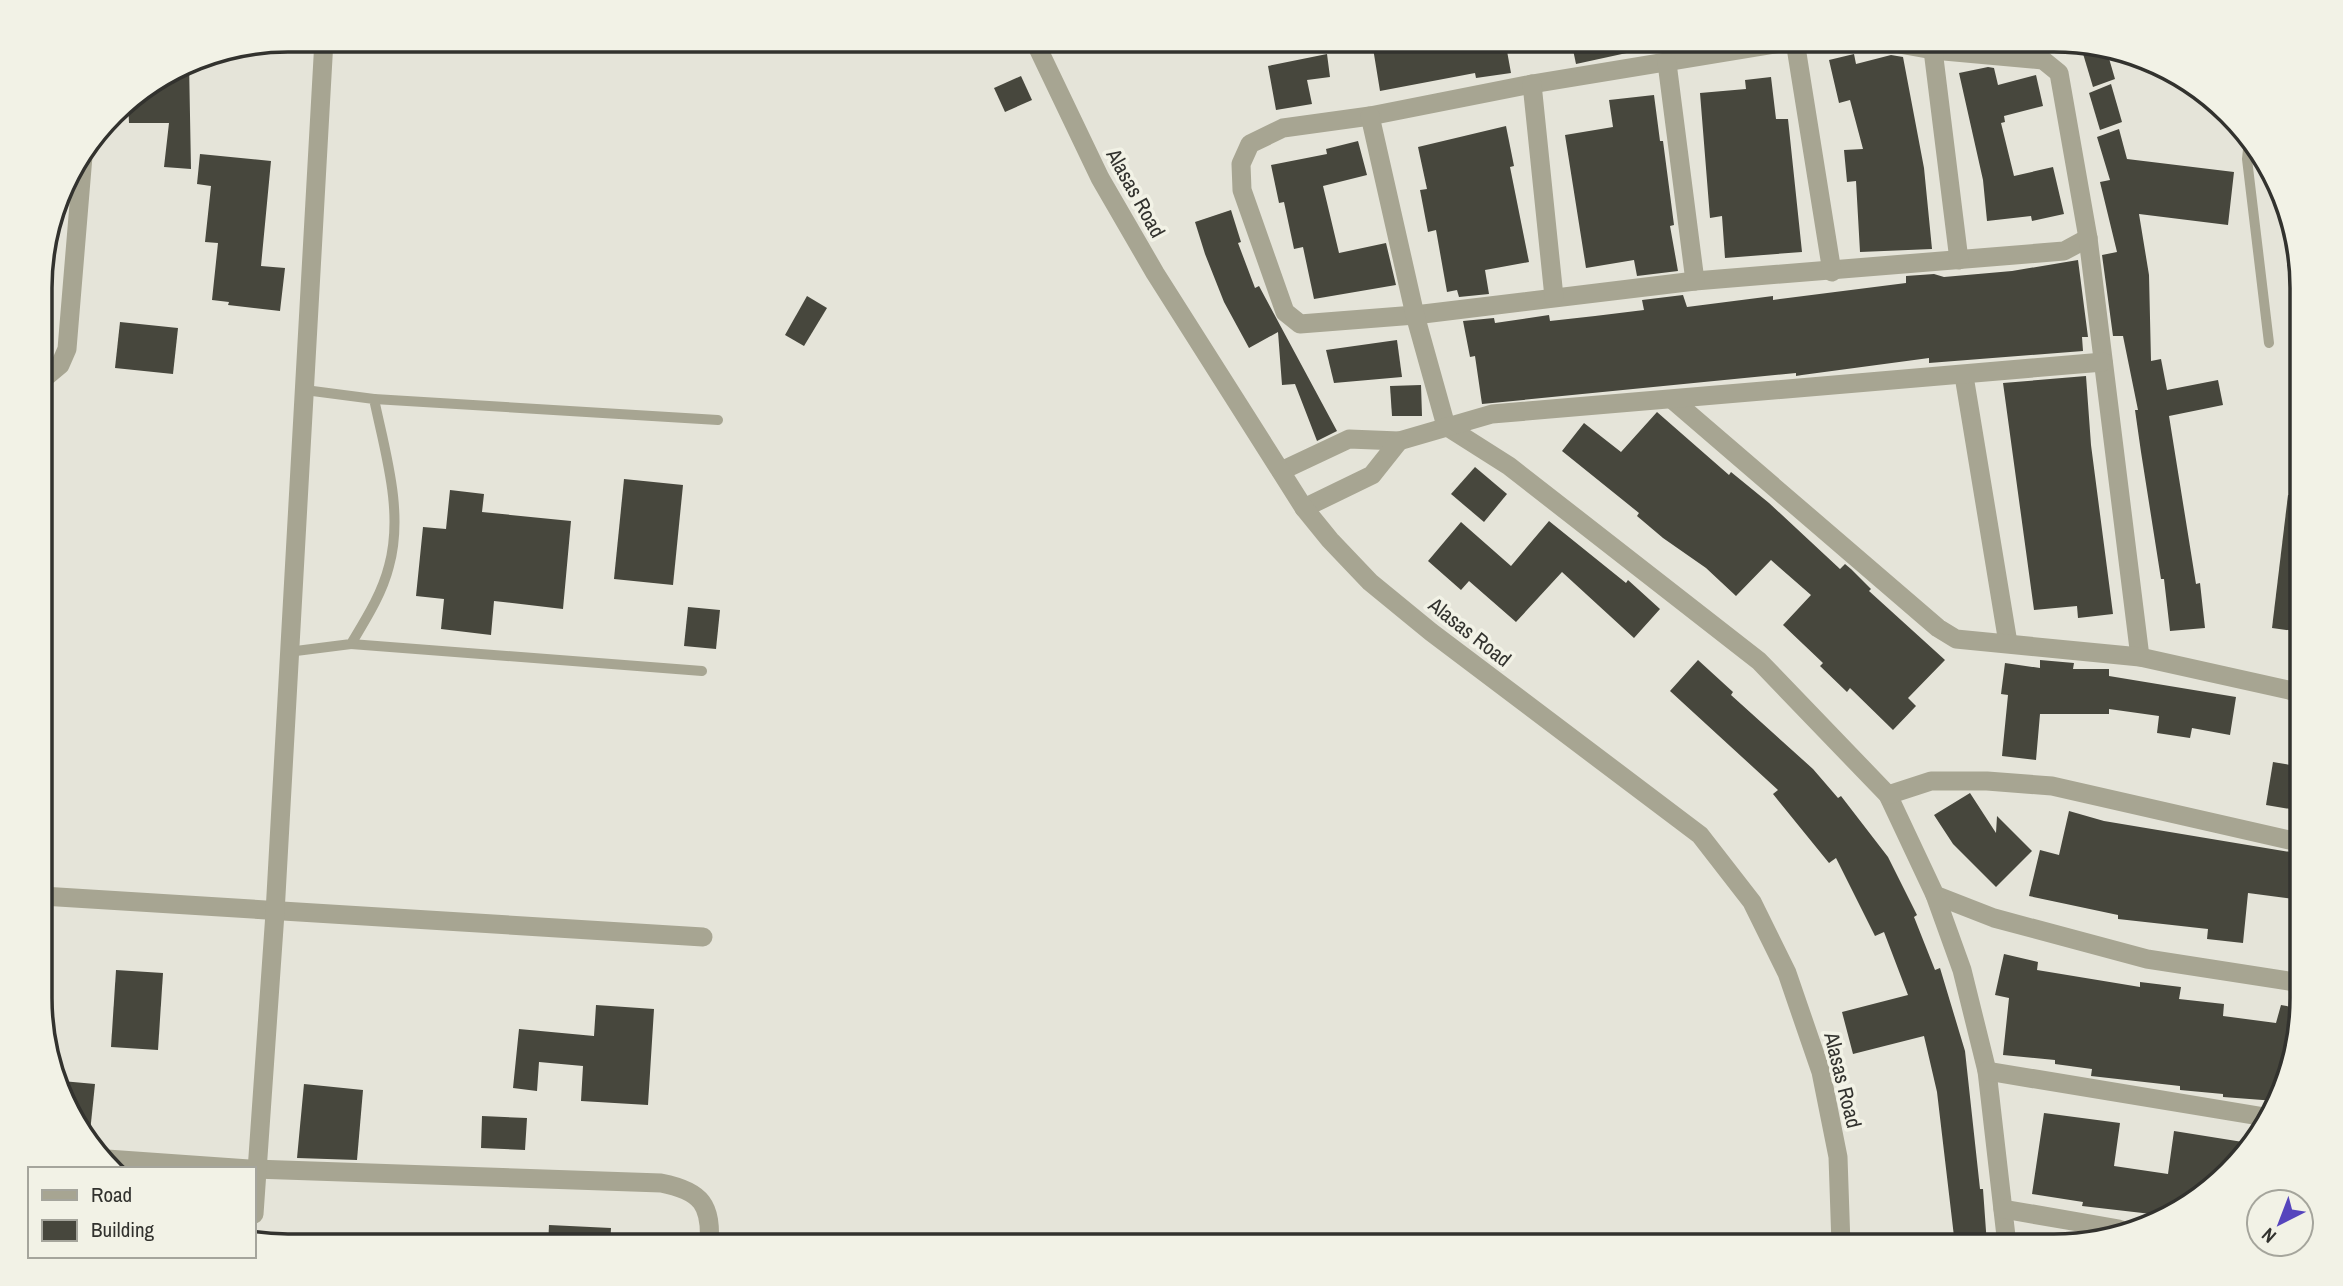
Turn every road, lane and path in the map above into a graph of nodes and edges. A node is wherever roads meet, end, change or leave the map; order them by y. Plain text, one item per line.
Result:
1 (1731, 52) edge
2 (1799, 52) edge
3 (1933, 52) edge
4 (1956, 52) edge
5 (323, 53) edge
6 (1040, 53) edge
7 (1667, 63) junction
8 (1532, 84) junction
9 (1370, 116) junction
10 (2248, 153) edge
11 (81, 176) edge
12 (2088, 238) junction
13 (1959, 260) junction
14 (1832, 272) junction
15 (1695, 281) junction
16 (1553, 297) junction
17 (1415, 315) junction
18 (2269, 342) dead end
19 (2103, 362) junction
20 (52, 372) edge
21 (1964, 376) junction
22 (305, 390) junction
23 (374, 399) junction
24 (1674, 401) junction
25 (718, 420) dead end
26 (1446, 426) junction
27 (1399, 441) junction
28 (1281, 471) junction
29 (1304, 508) junction
30 (2008, 643) junction
31 (351, 644) junction
32 (288, 652) junction
33 (2140, 657) junction
34 (702, 671) dead end
35 (2290, 691) edge
36 (1888, 795) junction
37 (2290, 840) edge
38 (1935, 895) junction
39 (52, 897) edge
40 (275, 913) junction
41 (703, 937) dead end
42 (2290, 980) edge
43 (1987, 1070) junction
44 (2258, 1116) edge
45 (117, 1159) edge
46 (226, 1167) edge
47 (253, 1167) edge
48 (256, 1169) edge
49 (2003, 1209) junction
50 (2107, 1227) edge
51 (1841, 1233) edge
52 (2006, 1233) edge
53 (710, 1234) edge

1 - 7 street
2 - 14 street
3 - 13 street
4 - 12 street
5 - 22 street
6 - 28 street, Alasas Road
7 - 8 street
7 - 15 street
8 - 9 street
8 - 16 street
9 - 17 street
9 - 17 street
10 - 18 lane
11 - 20 street
12 - 13 street
12 - 19 street
13 - 14 street
14 - 15 street
15 - 16 street
16 - 17 street
17 - 26 street
19 - 21 street
19 - 33 street
21 - 24 street
21 - 30 street
22 - 23 lane
22 - 32 street
23 - 25 lane
23 - 31 lane
24 - 26 street
24 - 30 street
26 - 27 street
26 - 36 street
27 - 28 street
27 - 29 street
28 - 29 street, Alasas Road
29 - 51 street, Alasas Road
30 - 33 street
31 - 32 lane
31 - 34 lane
32 - 40 street
33 - 35 street
36 - 37 street
36 - 38 street
38 - 42 street
38 - 43 street
39 - 40 street
40 - 41 street
40 - 47 street
43 - 44 street
43 - 49 street
45 - 46 street
48 - 53 street
49 - 50 street
49 - 52 street

